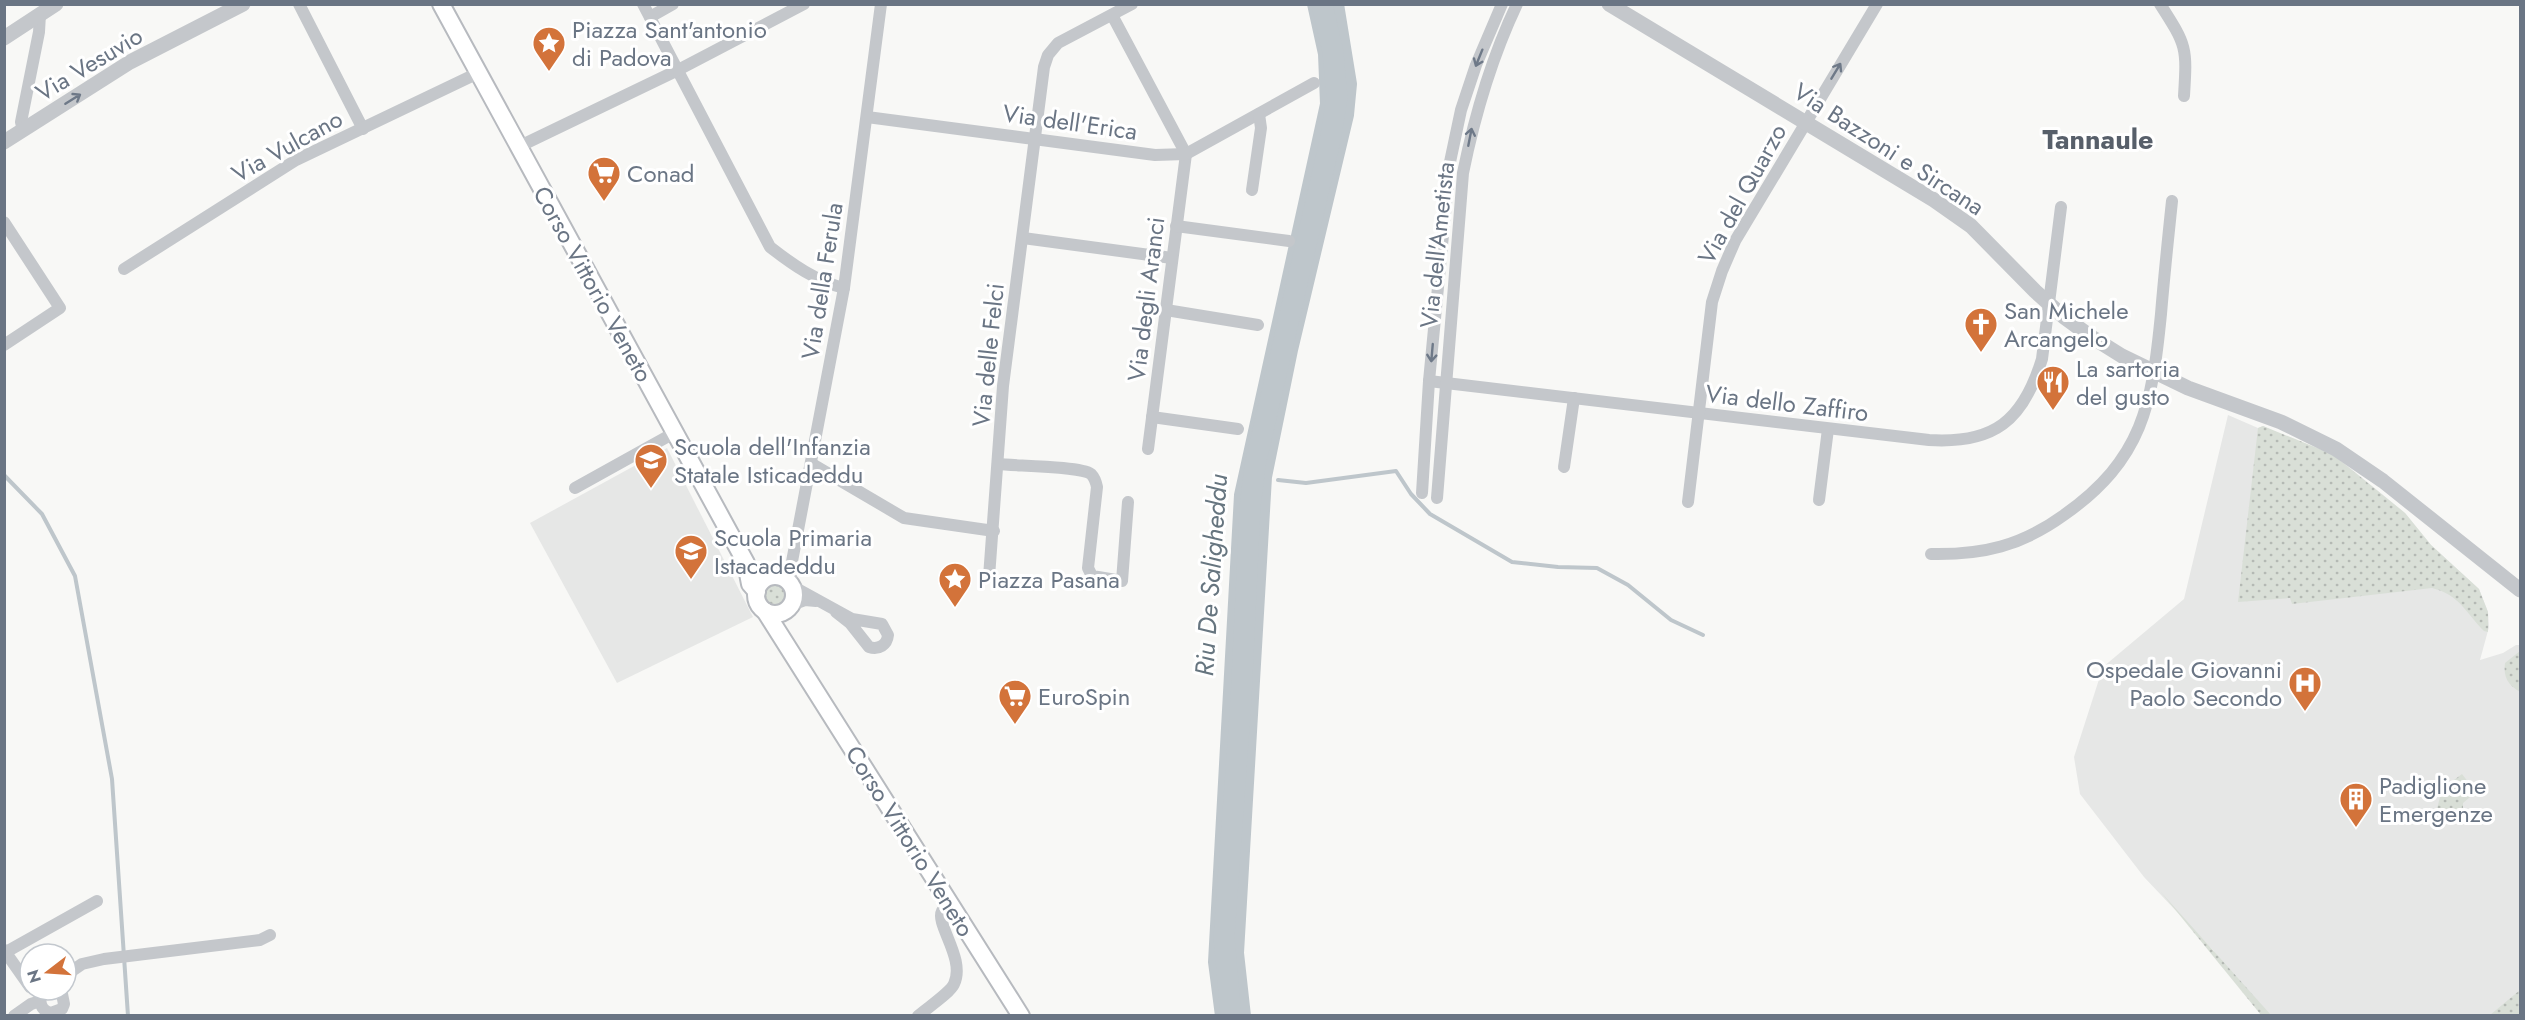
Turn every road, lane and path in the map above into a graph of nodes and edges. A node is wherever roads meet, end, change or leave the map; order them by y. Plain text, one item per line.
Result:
1 (56, 4) edge
2 (243, 4) edge
3 (299, 4) edge
4 (441, 4) edge
5 (643, 4) edge
6 (673, 4) edge
7 (804, 4) edge
8 (881, 4) edge
9 (1132, 4) edge
10 (1502, 4) edge
11 (1517, 4) edge
12 (1610, 4) edge
13 (2160, 4) edge
14 (1879, 6) edge
15 (40, 14) junction
16 (1112, 15) junction
17 (650, 17) junction
18 (4, 38) edge
19 (678, 70) junction
20 (478, 73) junction
21 (1314, 83) dead end
22 (2184, 96) dead end
23 (1259, 114) junction
24 (867, 117) junction
25 (1806, 121) junction
26 (363, 129) junction
27 (23, 130) junction
28 (1034, 138) junction
29 (4, 142) edge
30 (518, 147) junction
31 (1186, 154) junction
32 (1252, 190) dead end
33 (2172, 201) dead end
34 (2061, 207) dead end
35 (4, 222) edge
36 (1176, 226) junction
37 (1023, 238) junction
38 (1289, 241) dead end
39 (1172, 258) junction
40 (124, 269) dead end
41 (844, 288) junction
42 (2049, 303) junction
43 (1166, 310) junction
44 (1258, 325) dead end
45 (4, 345) edge
46 (2155, 373) junction
47 (1430, 381) junction
48 (1444, 383) junction
49 (1574, 398) junction
50 (1698, 414) junction
51 (1152, 417) junction
52 (1238, 429) dead end
53 (1827, 429) junction
54 (674, 433) junction
55 (1148, 449) dead end
56 (812, 464) junction
57 (998, 464) junction
58 (1564, 467) dead end
59 (575, 488) dead end
60 (1422, 493) dead end
61 (1437, 498) dead end
62 (1819, 500) dead end
63 (1128, 502) dead end
64 (1688, 502) dead end
65 (994, 531) junction
66 (1931, 554) dead end
67 (746, 563) junction
68 (989, 577) dead end
69 (780, 580) junction
70 (2520, 590) edge
71 (757, 592) junction
72 (818, 601) junction
73 (789, 608) junction
74 (765, 611) junction
75 (836, 612) junction
76 (870, 623) junction
77 (861, 637) junction
78 (800, 665) junction
79 (97, 901) dead end
80 (949, 904) junction
81 (270, 935) dead end
82 (5, 951) edge
83 (18, 964) edge
84 (78, 967) edge
85 (34, 1002) edge
86 (44, 1002) edge
87 (56, 1013) edge
88 (14, 1016) edge
89 (918, 1016) edge
90 (1021, 1016) edge

1 - 15 street
27 -> 2 street, Via Vesuvio
3 - 26 street
4 - 20 main road, Corso Vittorio Veneto
5 - 17 street
6 - 17 street
7 - 19 street
8 - 24 street, Via della Ferula
9 - 16 street, Via delle Felci
10 -> 47 street, Via dell'Ametista
48 -> 11 street, Via dell'Ametista
12 - 25 street, Via Bazzoni e Sircana
13 - 22 street
25 -> 14 street, Via del Quarzo
15 - 18 street
15 - 27 street
16 - 28 street, Via delle Felci
16 - 31 street
17 - 19 street
19 - 30 street
19 - 41 street
20 - 26 street, Via Vulcano
20 - 30 main road, Corso Vittorio Veneto
21 - 23 street, Via dell'Erica
23 - 31 street, Via dell'Erica
23 - 32 street
24 - 28 street, Via dell'Erica
24 - 41 street, Via della Ferula
25 - 42 street, Via Bazzoni e Sircana
25 - 50 street, Via del Quarzo
26 - 40 street, Via Vulcano
27 - 29 street, Via Vesuvio
28 - 31 street, Via dell'Erica
28 - 37 street, Via delle Felci
30 - 54 main road, Corso Vittorio Veneto
31 - 36 street, Via degli Aranci
33 - 46 street
34 - 42 street, Via dello Zaffiro
35 - 45 street
36 - 38 street
36 - 39 street, Via degli Aranci
37 - 39 street
37 - 57 street, Via delle Felci
39 - 43 street, Via degli Aranci
41 - 56 street, Via della Ferula
42 - 46 street, Via Bazzoni e Sircana
42 - 53 street, Via dello Zaffiro
43 - 44 street
43 - 51 street, Via degli Aranci
46 - 66 street
46 - 70 street, Via Bazzoni e Sircana
47 - 48 street, Via dello Zaffiro
47 - 60 street, Via dell'Ametista
48 - 49 street, Via dello Zaffiro
48 - 61 street, Via dell'Ametista
49 - 50 street, Via dello Zaffiro
49 - 58 street
50 - 53 street, Via dello Zaffiro
50 - 64 street, Via del Quarzo
51 - 52 street
51 - 55 street, Via degli Aranci
53 - 62 street
54 - 59 street
54 - 67 main road, Corso Vittorio Veneto
56 - 65 street
56 - 69 street, Via della Ferula
57 - 63 street
57 - 65 street, Via delle Felci
65 - 68 street, Via delle Felci
67 - 69 main road, Corso Vittorio Veneto
67 - 71 main road, Corso Vittorio Veneto
69 - 71 main road
69 - 72 street
69 - 73 main road
71 - 74 main road
72 - 73 street
72 - 75 street
73 - 74 main road
73 - 78 main road, Corso Vittorio Veneto
74 - 78 main road, Corso Vittorio Veneto
75 - 76 street
75 - 77 street
76 - 77 street
76 - 77 street
78 - 80 main road, Corso Vittorio Veneto
79 - 82 street
80 - 89 street
80 - 90 main road, Corso Vittorio Veneto
81 - 84 street
82 - 83 street
85 - 88 street
86 - 87 street

